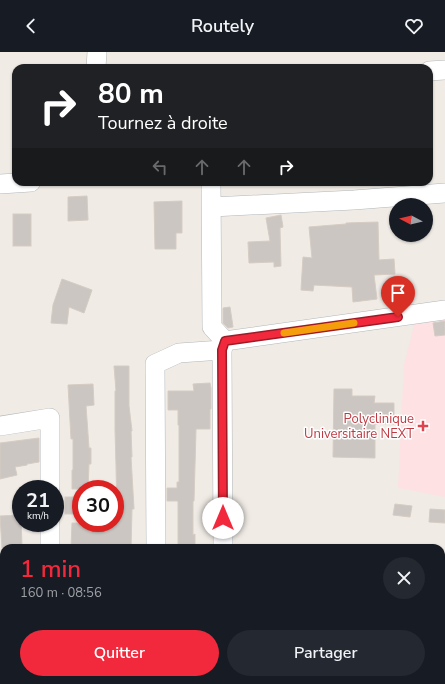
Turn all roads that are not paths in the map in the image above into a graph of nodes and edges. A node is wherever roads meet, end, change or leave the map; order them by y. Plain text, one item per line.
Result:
1 (97, 52) edge
2 (96, 64) edge
3 (445, 70) edge
4 (433, 71) edge
5 (12, 183) edge
6 (0, 184) edge
7 (211, 186) edge
8 (445, 193) edge
9 (212, 207) junction
10 (445, 310) edge
11 (224, 345) junction
12 (0, 426) edge
13 (50, 480) edge
14 (50, 532) edge
15 (50, 544) edge
16 (156, 544) edge
17 (223, 544) edge

1 - 2 street
3 - 4 street
5 - 6 street
7 - 9 street
8 - 9 street
9 - 11 street
10 - 11 street
11 - 16 street
11 - 17 street
12 - 13 street
14 - 15 street

